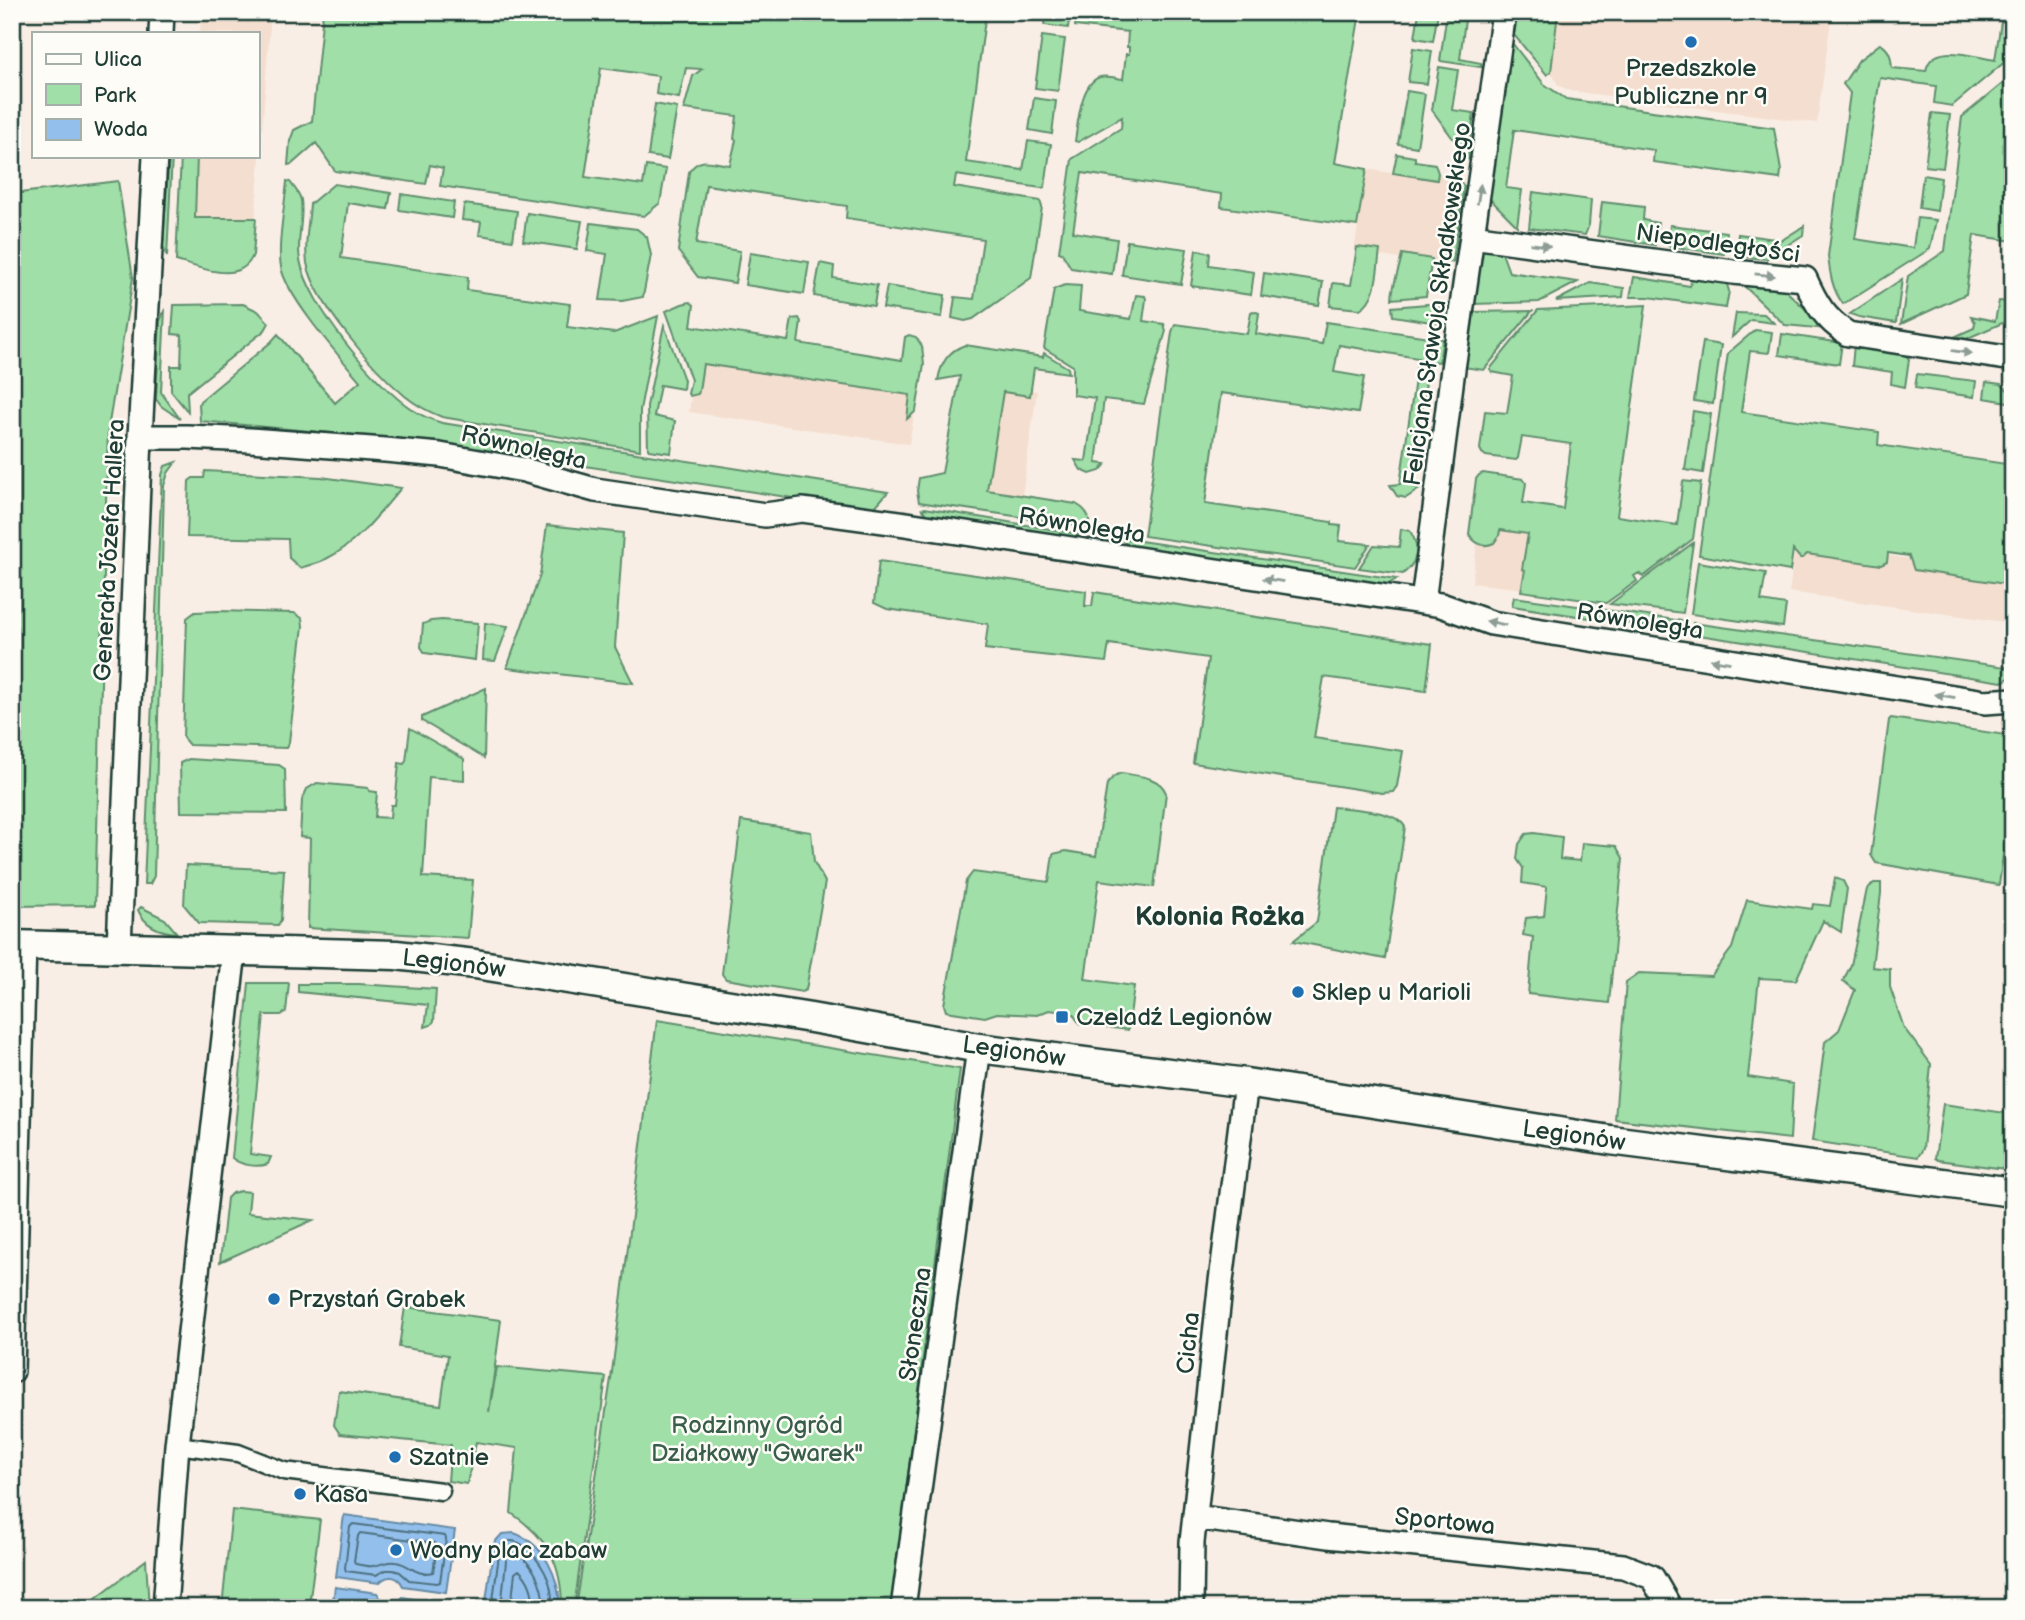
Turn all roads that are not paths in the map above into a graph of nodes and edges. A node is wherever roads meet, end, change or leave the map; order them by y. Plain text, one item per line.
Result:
1 (162, 12) edge
2 (1504, 12) edge
3 (161, 32) edge
4 (155, 158) edge
5 (1472, 236) junction
6 (2013, 359) edge
7 (140, 437) junction
8 (1423, 602) junction
9 (2013, 701) edge
10 (18, 945) edge
11 (120, 947) junction
12 (234, 951) junction
13 (979, 1048) junction
14 (1246, 1083) junction
15 (2013, 1192) edge
16 (12, 1371) edge
17 (177, 1445) junction
18 (441, 1491) dead end
19 (1195, 1517) junction
20 (165, 1608) edge
21 (903, 1608) edge
22 (1191, 1608) edge
23 (1670, 1608) edge

1 - 3 street
5 -> 2 street, Felicjana Sławoja Składkowskiego
4 - 7 street, Generała Józefa Hallera
5 -> 6 street, Niepodległości
5 - 8 street, Felicjana Sławoja Składkowskiego
8 -> 7 street, Równoległa
7 - 11 street, Generała Józefa Hallera
9 -> 8 street, Równoległa
10 - 11 street, Legionów
10 - 16 street
11 - 12 street, Legionów
12 - 13 street, Legionów
12 - 17 street
13 - 14 street, Legionów
13 - 21 street, Słoneczna
14 - 15 street, Legionów
14 - 19 street, Cicha
17 - 18 street
17 - 20 street
19 - 22 street, Cicha
19 - 23 street, Sportowa

